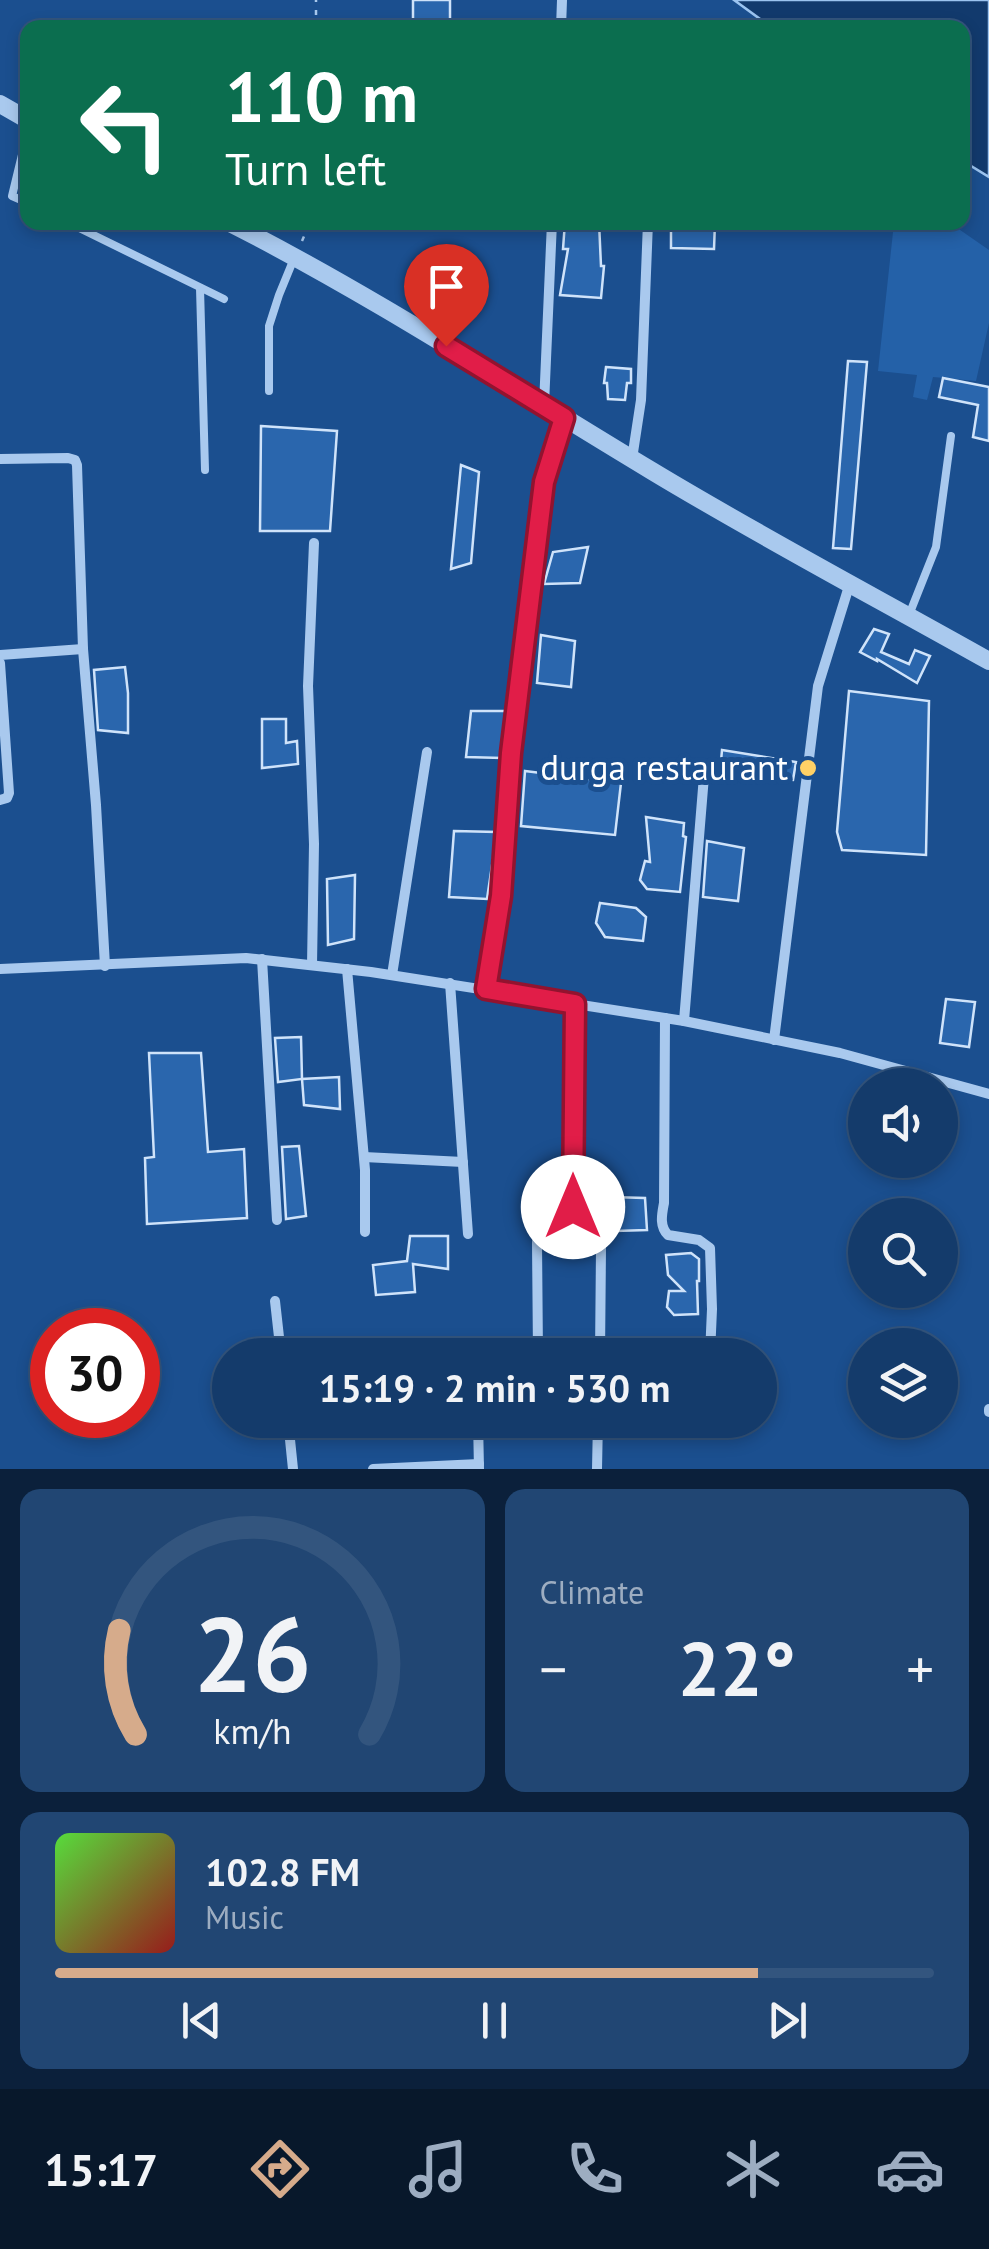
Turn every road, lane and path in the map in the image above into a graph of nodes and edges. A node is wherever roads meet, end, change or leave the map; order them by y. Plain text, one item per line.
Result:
1 (20, 163) edge
2 (20, 200) edge
3 (83, 230) edge
4 (244, 230) edge
5 (306, 230) edge
6 (552, 230) edge
7 (648, 230) edge
8 (295, 256) junction
9 (200, 288) junction
10 (224, 299) dead end
11 (269, 391) dead end
12 (544, 406) junction
13 (564, 418) junction
14 (951, 436) dead end
15 (0, 459) edge
16 (632, 459) junction
17 (205, 470) dead end
18 (314, 543) dead end
19 (850, 583) junction
20 (908, 616) junction
21 (83, 649) junction
22 (0, 659) edge
23 (989, 661) edge
24 (426, 752) dead end
25 (704, 776) dead end
26 (0, 800) edge
27 (262, 960) junction
28 (312, 965) junction
29 (105, 966) junction
30 (0, 969) edge
31 (346, 969) junction
32 (392, 975) junction
33 (450, 984) junction
34 (486, 989) junction
35 (575, 1004) junction
36 (665, 1018) junction
37 (684, 1021) junction
38 (774, 1040) junction
39 (989, 1094) edge
40 (364, 1157) junction
41 (463, 1162) junction
42 (278, 1220) dead end
43 (365, 1232) dead end
44 (468, 1234) dead end
45 (573, 1240) junction
46 (275, 1302) dead end
47 (279, 1338) edge
48 (538, 1338) edge
49 (600, 1338) edge
50 (711, 1338) edge
51 (290, 1438) edge
52 (478, 1438) edge
53 (598, 1438) edge
54 (479, 1466) edge
55 (293, 1469) edge
56 (373, 1469) edge
57 (598, 1469) edge

1 - 2 lane
3 - 9 lane
4 - 8 street
5 - 8 path
6 - 12 street
7 - 16 street
8 - 11 lane
8 - 12 street
9 - 10 lane
9 - 17 lane
12 - 13 street
13 - 16 street
13 - 34 street
14 - 20 lane
15 - 21 street
16 - 19 street
18 - 28 street
19 - 20 street
19 - 38 street
20 - 23 street
21 - 22 street
21 - 29 street
22 - 26 street
24 - 32 street
25 - 37 street
27 - 28 street
27 - 29 street
27 - 42 street
28 - 31 street
29 - 30 street
31 - 32 street
31 - 40 street
32 - 33 street
33 - 34 street
33 - 41 street
34 - 35 street
35 - 36 street
35 - 45 street
36 - 37 street
36 - 50 street
37 - 38 street
38 - 39 street
40 - 41 street
40 - 43 street
41 - 44 street
45 - 48 street
45 - 49 street
46 - 47 street
51 - 55 street
52 - 54 street
53 - 57 street
54 - 56 street

